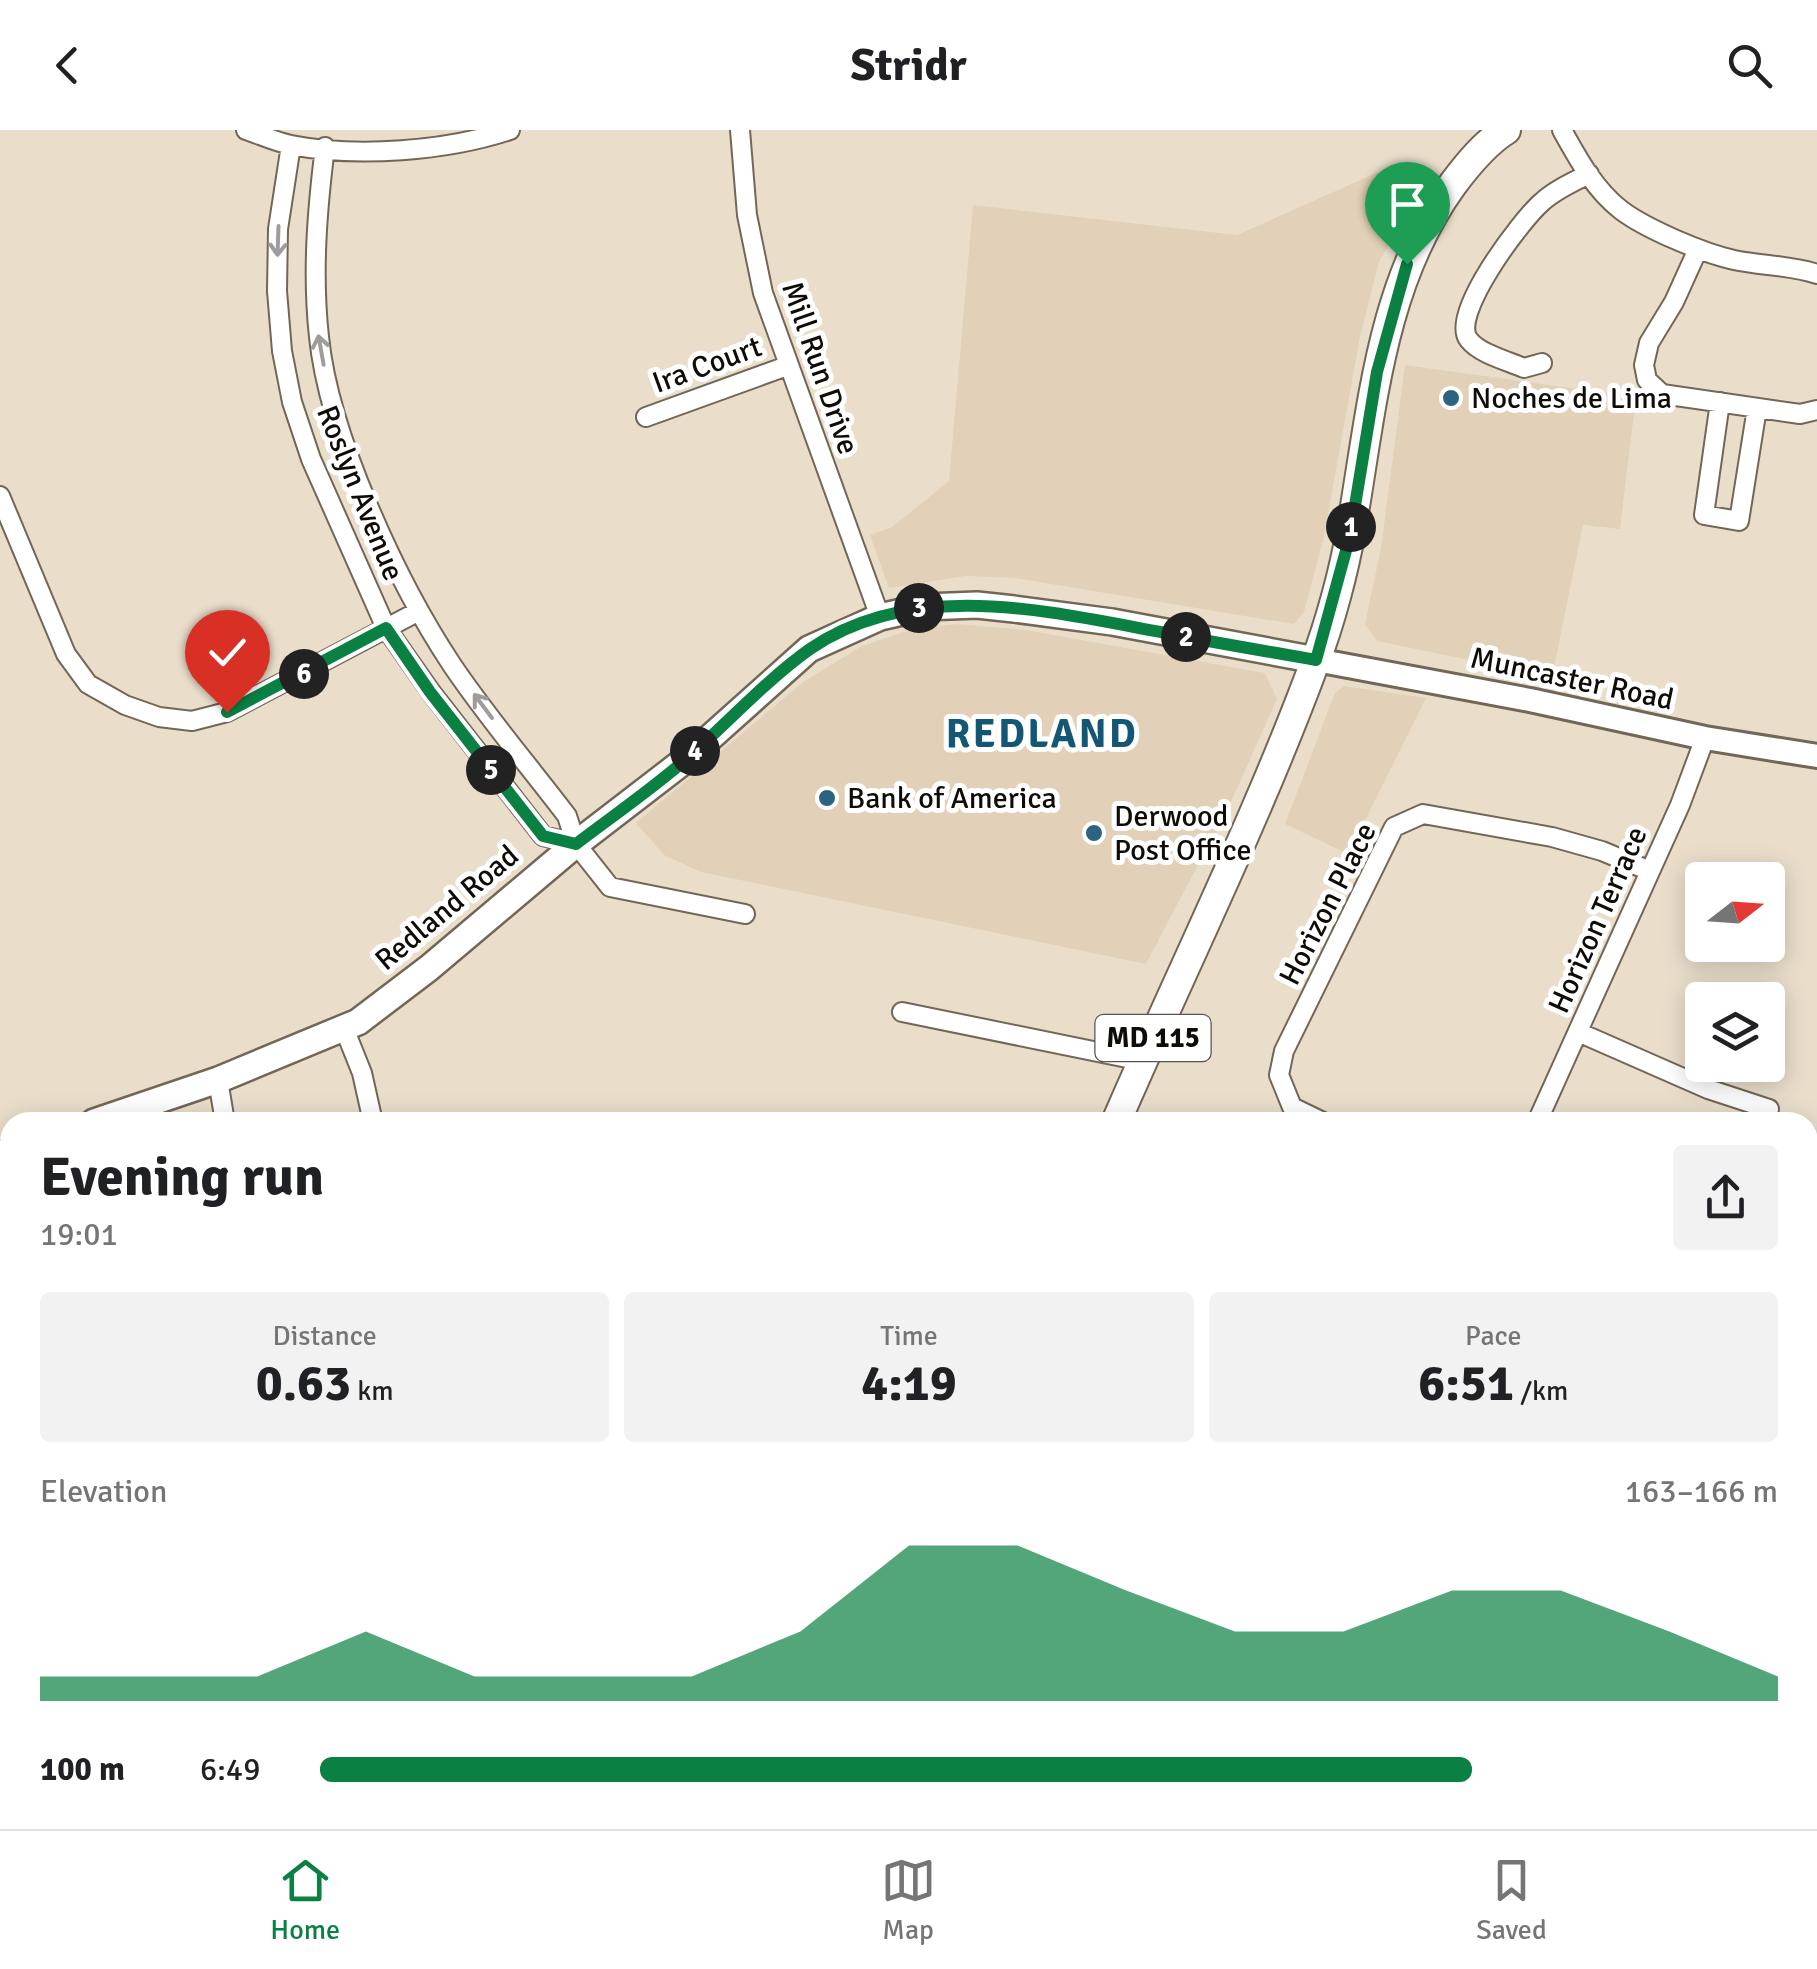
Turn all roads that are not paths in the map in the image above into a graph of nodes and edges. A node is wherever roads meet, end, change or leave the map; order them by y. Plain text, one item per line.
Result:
1 (246, 130) edge
2 (510, 130) edge
3 (740, 130) edge
4 (1506, 130) edge
5 (1562, 130) edge
6 (291, 145) junction
7 (326, 148) junction
8 (1588, 174) junction
9 (1698, 249) junction
10 (1817, 274) edge
11 (1542, 363) dead end
12 (787, 366) junction
13 (1720, 402) junction
14 (1757, 408) junction
15 (1817, 410) edge
16 (646, 417) dead end
17 (0, 496) edge
18 (418, 611) junction
19 (880, 617) junction
20 (386, 628) junction
21 (1316, 660) junction
22 (1705, 738) junction
23 (1817, 756) edge
24 (576, 844) junction
25 (1650, 870) junction
26 (745, 914) dead end
27 (902, 1012) dead end
28 (344, 1028) junction
29 (1578, 1032) junction
30 (1142, 1061) junction
31 (218, 1080) junction
32 (1769, 1109) dead end
33 (124, 1112) edge
34 (223, 1112) edge
35 (371, 1112) edge
36 (1120, 1112) edge
37 (1302, 1112) edge
38 (1542, 1112) edge

1 - 6 street
2 - 7 street
3 - 12 street, Mill Run Drive
4 - 21 main road, MD 115
5 - 8 street
6 - 7 street
6 -> 20 street, Roslyn Avenue
18 -> 7 street, Roslyn Avenue
8 - 9 street
8 - 11 street
9 - 10 street
9 - 13 street
12 - 16 street, Ira Court
12 - 19 street, Mill Run Drive
13 - 14 street
13 - 14 street
14 - 15 street
17 - 20 street
18 - 20 street
24 -> 18 street, Roslyn Avenue
19 - 21 main road, Redland Road
19 - 24 main road, Redland Road
20 - 24 street, Roslyn Avenue
21 - 22 street, Muncaster Road
21 - 30 main road, MD 115
22 - 23 street, Muncaster Road
22 - 25 street, Horizon Terrace
24 - 26 street, Roslyn Avenue
24 - 28 main road, Redland Road
25 - 29 street, Horizon Terrace
25 - 37 street, Horizon Place
27 - 30 street
28 - 31 main road, Redland Road
28 - 35 street
29 - 32 street
29 - 38 street, Horizon Terrace
30 - 36 main road, MD 115
31 - 33 main road, Redland Road
31 - 34 street

